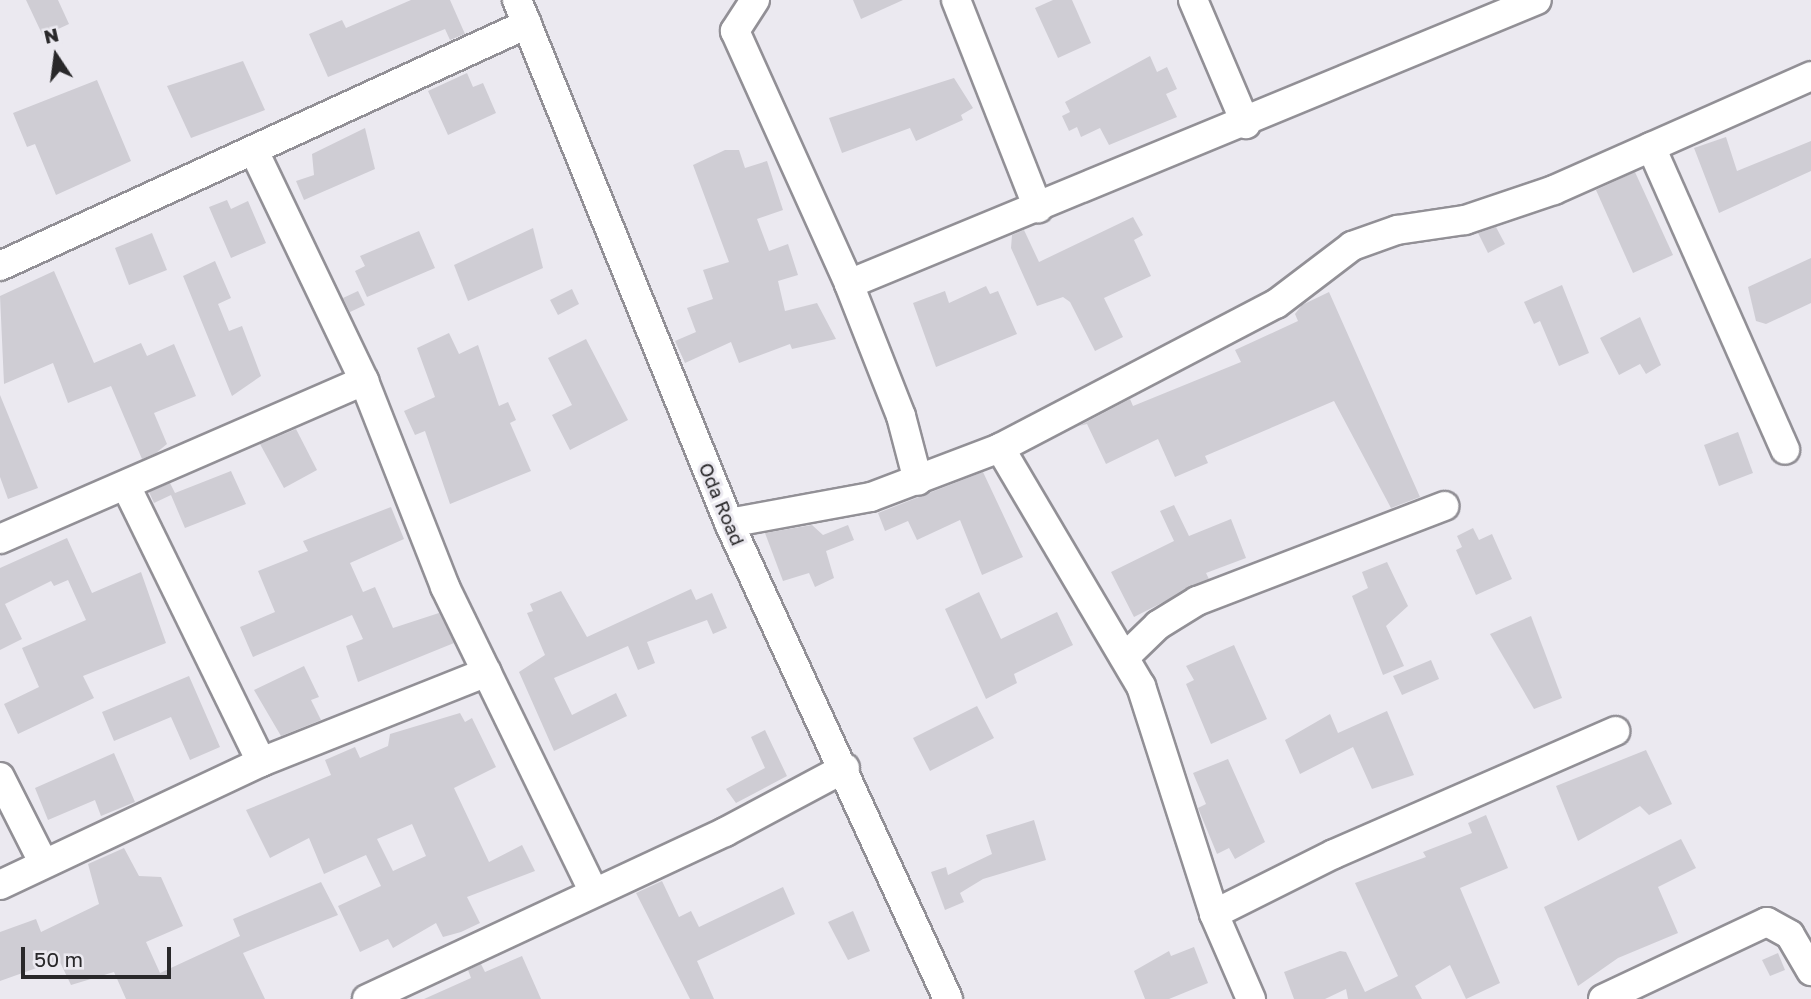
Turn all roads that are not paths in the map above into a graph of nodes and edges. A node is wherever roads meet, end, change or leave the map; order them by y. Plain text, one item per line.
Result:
1 (755, 0) edge
2 (956, 0) edge
3 (1193, 0) edge
4 (1537, 0) edge
5 (522, 12) edge
6 (1811, 76) edge
7 (1246, 124) junction
8 (1651, 147) junction
9 (255, 153) junction
10 (1038, 208) junction
11 (0, 266) edge
12 (849, 284) junction
13 (364, 381) junction
14 (1000, 448) junction
15 (1784, 450) dead end
16 (918, 481) junction
17 (127, 488) junction
18 (1444, 506) dead end
19 (729, 523) junction
20 (0, 539) edge
21 (1125, 657) junction
22 (487, 672) junction
23 (1615, 731) dead end
24 (261, 762) junction
25 (845, 768) junction
26 (0, 777) edge
27 (43, 862) junction
28 (0, 885) edge
29 (592, 889) junction
30 (1214, 914) junction
31 (1811, 971) edge
32 (367, 999) edge
33 (948, 999) edge
34 (1251, 999) edge
35 (1604, 999) edge

1 - 12 street
2 - 10 street
3 - 7 street
4 - 7 street
5 - 9 street
5 - 19 street, Oda Road
6 - 8 street
7 - 10 street
8 - 14 street
8 - 15 street
9 - 11 street
9 - 13 street
10 - 12 street
12 - 16 street
13 - 17 street
13 - 22 street
14 - 16 street
14 - 21 street
16 - 19 street
17 - 20 street
17 - 24 street
18 - 21 street
19 - 25 street, Oda Road
21 - 30 street
22 - 24 street
22 - 29 street
23 - 30 street
24 - 27 street
25 - 29 street
25 - 33 street, Oda Road
26 - 27 street
27 - 28 street
29 - 32 street
30 - 34 street
31 - 35 street

